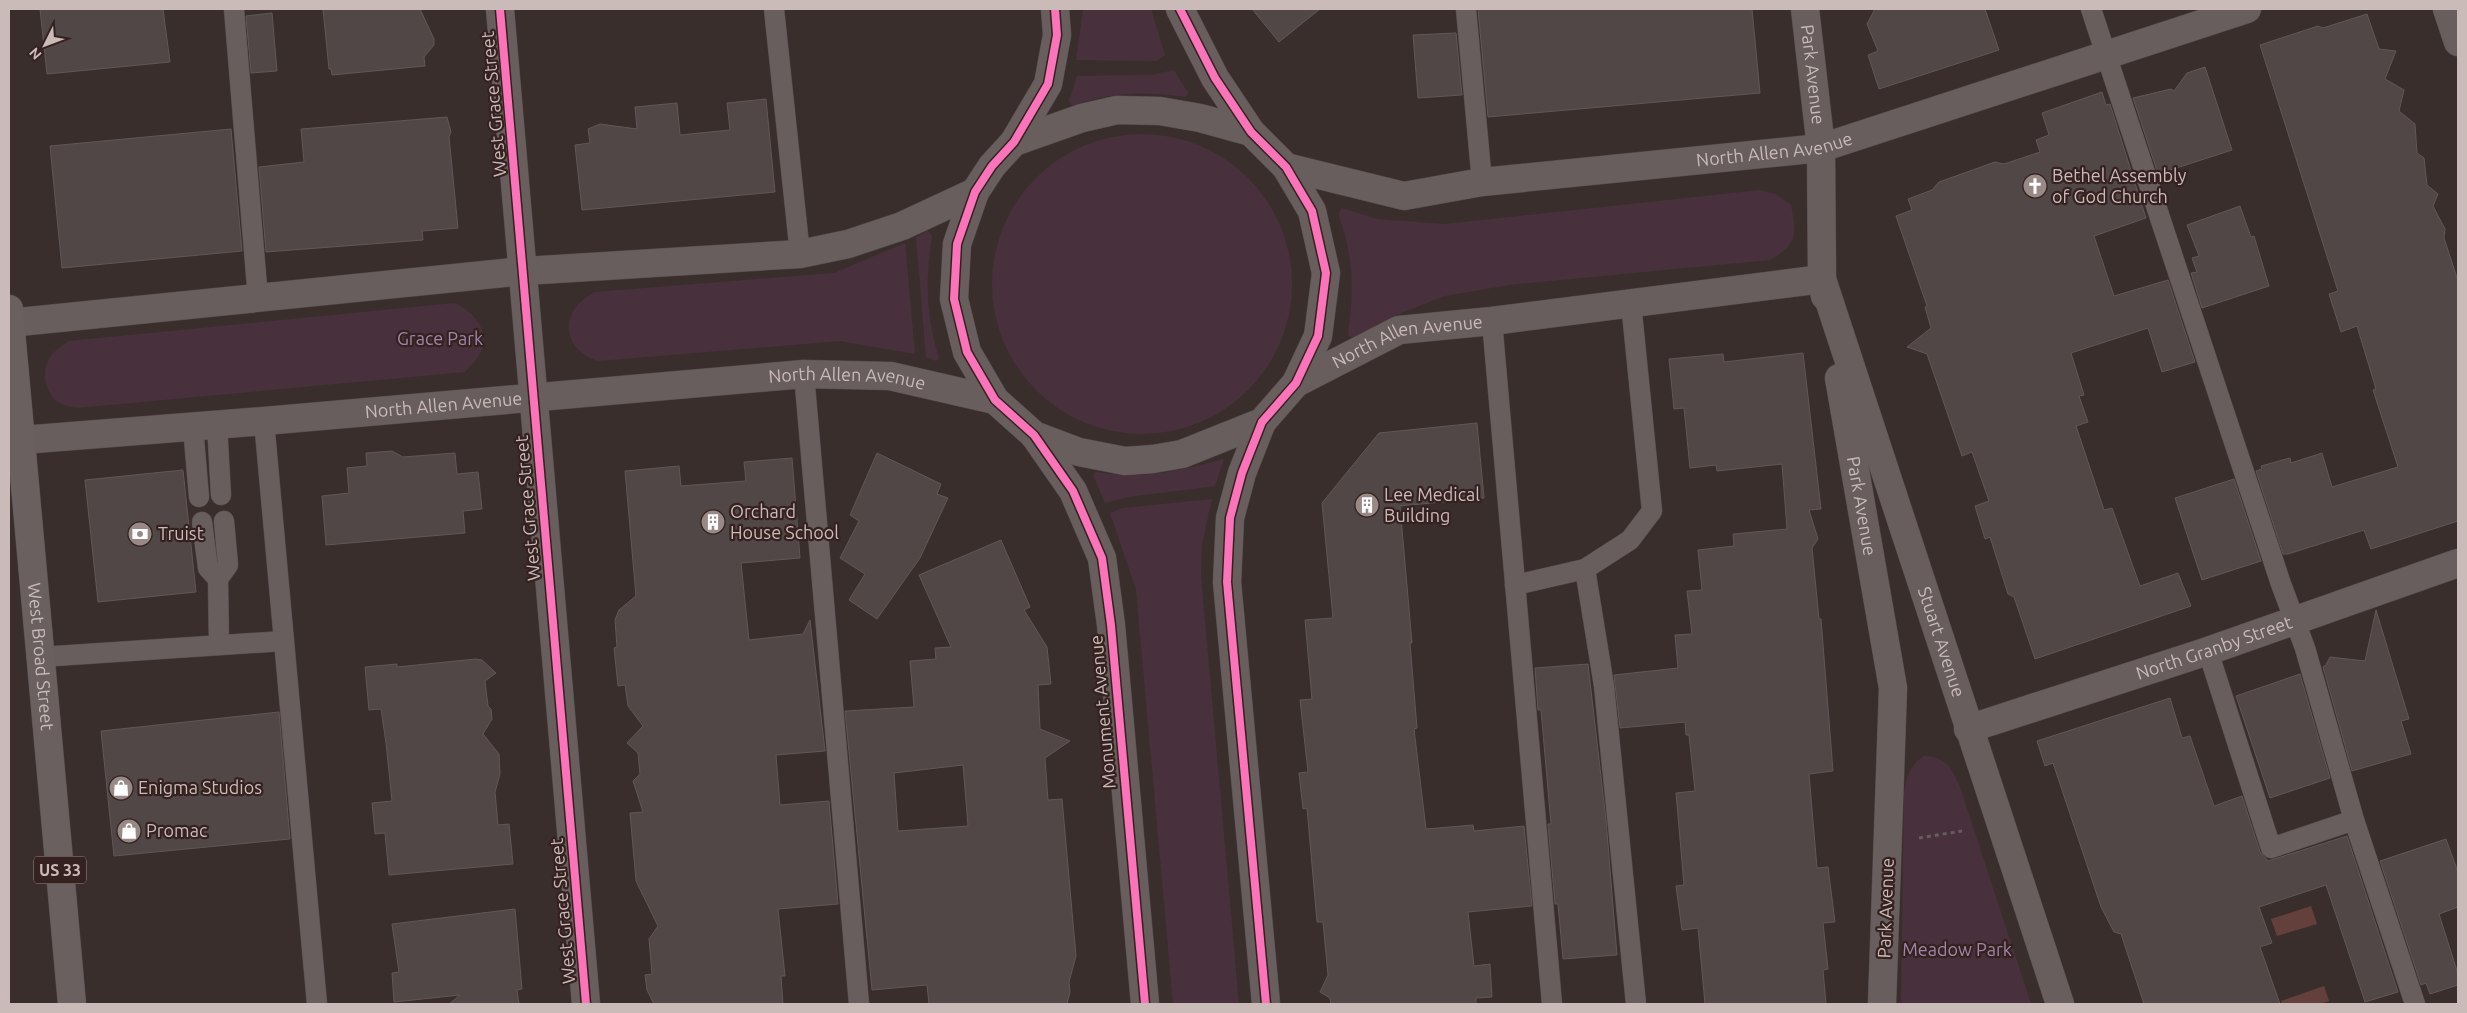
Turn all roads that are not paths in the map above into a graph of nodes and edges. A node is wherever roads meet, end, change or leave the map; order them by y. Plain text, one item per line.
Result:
1 (234, 9) edge
2 (500, 9) edge
3 (774, 9) edge
4 (1055, 9) edge
5 (1180, 9) edge
6 (1466, 9) edge
7 (1805, 9) edge
8 (2091, 9) edge
9 (2247, 9) edge
10 (2447, 9) edge
11 (2458, 42) edge
12 (2105, 54) junction
13 (1251, 132) junction
14 (1014, 142) junction
15 (1821, 148) junction
16 (1286, 167) junction
17 (1482, 182) junction
18 (975, 192) junction
19 (800, 254) junction
20 (524, 271) junction
21 (1822, 279) junction
22 (258, 299) junction
23 (1631, 303) junction
24 (9, 318) edge
25 (1492, 321) junction
26 (804, 374) junction
27 (1296, 383) junction
28 (534, 397) junction
29 (995, 400) junction
30 (264, 421) junction
31 (1262, 422) junction
32 (205, 426) junction
33 (1034, 435) junction
34 (15, 441) edge
35 (221, 495) dead end
36 (199, 497) dead end
37 (224, 521) dead end
38 (202, 522) dead end
39 (2458, 563) edge
40 (1585, 569) junction
41 (218, 579) junction
42 (1515, 585) junction
43 (2294, 621) junction
44 (284, 641) junction
45 (219, 645) junction
46 (2208, 651) junction
47 (40, 657) junction
48 (1968, 729) junction
49 (2354, 820) junction
50 (72, 1004) edge
51 (317, 1004) edge
52 (586, 1004) edge
53 (860, 1004) edge
54 (1145, 1004) edge
55 (1266, 1004) edge
56 (1552, 1004) edge
57 (1636, 1004) edge
58 (1882, 1004) edge
59 (2060, 1004) edge
60 (2415, 1004) edge

1 - 22 lane
2 - 20 street, West Grace Street
3 - 19 lane
4 - 14 street
5 - 13 street
6 - 17 lane
7 - 15 street, Park Avenue
8 - 12 lane
9 - 12 street, North Allen Avenue
10 - 11 street
12 - 15 street, North Allen Avenue
12 - 43 lane
13 - 14 street
13 - 16 street
14 - 18 street
15 - 17 street, North Allen Avenue
15 - 21 street, Park Avenue
16 - 17 street, North Allen Avenue
16 - 27 street
18 - 19 street
18 - 29 street
19 - 20 street
20 - 22 street
20 - 28 street, West Grace Street
21 - 23 street, North Allen Avenue
21 - 48 street, Stuart Avenue
21 - 58 street, Park Avenue
22 - 24 street
23 - 25 street, North Allen Avenue
23 - 40 lane
24 - 34 main road, West Broad Street / US 33
25 - 27 street, North Allen Avenue
25 - 42 lane
26 - 28 street, North Allen Avenue
26 - 29 street, North Allen Avenue
26 - 53 lane
27 - 31 street
28 - 30 street, North Allen Avenue
28 - 52 street, West Grace Street
29 - 33 street
30 - 32 street, North Allen Avenue
30 - 44 lane
31 - 33 street
31 - 55 street
32 - 34 street, North Allen Avenue
32 - 35 lane
32 - 36 lane
33 - 54 street, Monument Avenue
34 - 47 main road, West Broad Street / US 33
37 - 41 lane
38 - 41 lane
39 - 43 street, North Granby Street
40 - 42 lane
40 - 57 lane
41 - 45 lane
42 - 56 lane
43 - 46 street, North Granby Street
43 - 49 lane
44 - 45 lane
44 - 51 lane
45 - 47 lane
46 - 48 street, North Granby Street
46 - 49 lane
47 - 50 main road, West Broad Street / US 33
48 - 59 street, Stuart Avenue
49 - 60 lane

